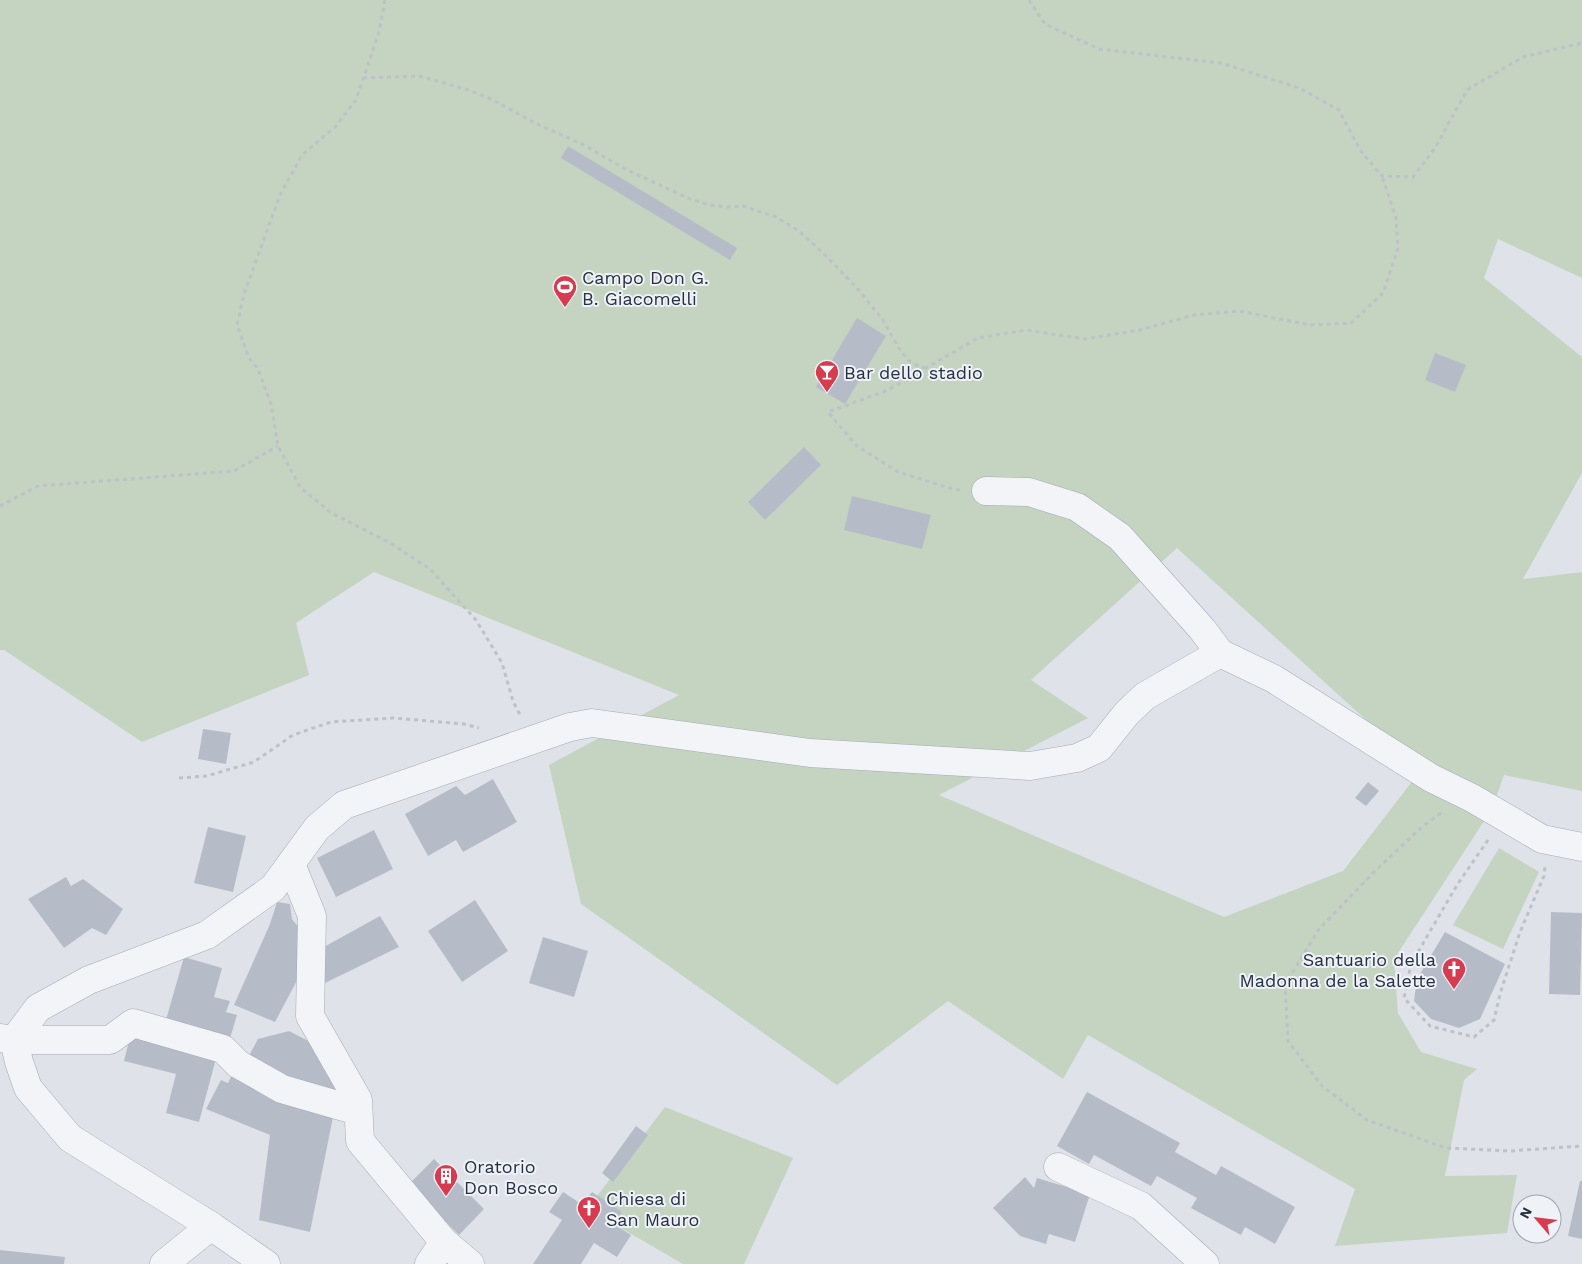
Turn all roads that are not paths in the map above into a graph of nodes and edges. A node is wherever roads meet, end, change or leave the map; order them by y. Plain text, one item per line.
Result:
1 (986, 491) road end
2 (1220, 653) junction
3 (1582, 847) edge
4 (291, 864) junction
5 (4, 1039) edge
6 (358, 1111) junction
7 (1058, 1167) dead end
8 (210, 1226) junction
9 (444, 1242) junction
10 (164, 1264) edge
11 (266, 1264) edge
12 (429, 1264) edge
13 (470, 1264) edge
14 (1205, 1264) edge

1 - 2 street
2 - 3 street
2 - 4 street
4 - 5 street
4 - 6 street
5 - 6 street
5 - 8 street
6 - 9 street
7 - 14 street
8 - 10 street
8 - 11 street
9 - 12 street
9 - 13 street

